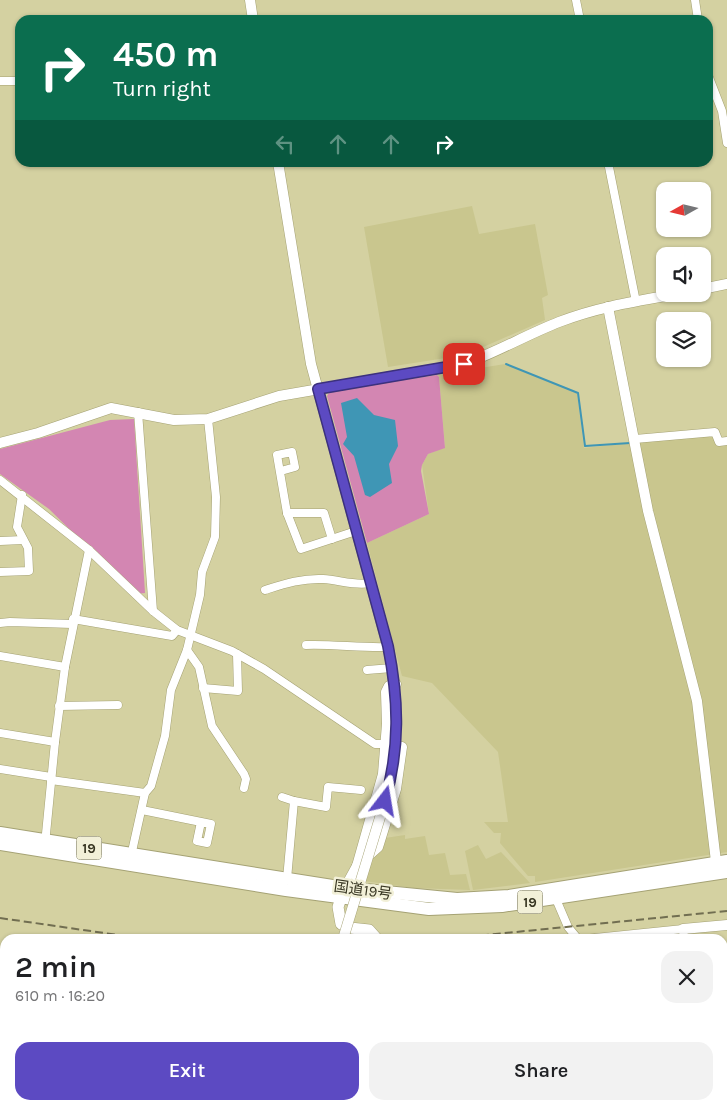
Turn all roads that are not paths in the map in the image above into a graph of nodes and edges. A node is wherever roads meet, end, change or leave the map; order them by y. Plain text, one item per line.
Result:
1 (250, 0) edge
2 (576, 0) edge
3 (695, 0) edge
4 (252, 15) edge
5 (579, 15) edge
6 (697, 15) edge
7 (15, 80) edge
8 (0, 81) edge
9 (713, 86) edge
10 (724, 110) edge
11 (727, 143) edge
12 (279, 167) edge
13 (609, 167) edge
14 (727, 284) edge
15 (711, 287) edge
16 (656, 298) edge
17 (636, 302) junction
18 (608, 307) junction
19 (318, 389) junction
20 (138, 412) junction
21 (208, 419) junction
22 (634, 439) junction
23 (727, 441) edge
24 (0, 443) edge
25 (280, 472) dead end
26 (0, 480) edge
27 (22, 495) junction
28 (287, 512) junction
29 (356, 531) junction
30 (332, 539) junction
31 (23, 540) junction
32 (0, 541) edge
33 (89, 550) junction
34 (0, 572) edge
35 (370, 583) junction
36 (265, 590) dead end
37 (153, 611) junction
38 (72, 622) junction
39 (0, 623) edge
40 (177, 630) junction
41 (191, 634) junction
42 (306, 645) dead end
43 (388, 646) junction
44 (187, 650) junction
45 (237, 654) junction
46 (0, 656) edge
47 (65, 667) junction
48 (392, 668) junction
49 (367, 670) dead end
50 (396, 684) junction
51 (203, 688) junction
52 (118, 705) dead end
53 (59, 706) junction
54 (397, 707) junction
55 (0, 733) edge
56 (54, 742) junction
57 (385, 744) junction
58 (0, 769) edge
59 (51, 779) junction
60 (244, 788) dead end
61 (360, 790) dead end
62 (145, 793) junction
63 (282, 797) dead end
64 (294, 801) junction
65 (142, 810) junction
66 (201, 822) dead end
67 (0, 834) edge
68 (0, 844) edge
69 (45, 846) junction
70 (131, 860) junction
71 (357, 866) junction
72 (722, 867) edge
73 (287, 879) junction
74 (343, 893) junction
75 (556, 899) junction
76 (727, 925) edge
77 (345, 934) edge
78 (372, 934) edge
79 (574, 934) edge
80 (683, 934) edge

1 - 4 street
2 - 5 street
3 - 6 street
7 - 8 street
9 - 10 street
10 - 11 street
12 - 19 street
13 - 17 street
14 - 15 street
16 - 17 street
17 - 18 street
18 - 19 street
18 - 22 street
19 - 21 street
19 - 29 street
20 - 21 street
20 - 24 street
20 - 37 street
21 - 41 street
22 - 23 street
22 - 72 street
25 - 28 street
26 - 27 street
27 - 31 street
27 - 33 street
28 - 30 street
28 - 30 street
29 - 30 street
29 - 35 street
31 - 32 street
31 - 34 street
33 - 37 street
33 - 38 street
35 - 36 street
35 - 43 street
37 - 40 street
38 - 39 street
38 - 40 street
38 - 47 street
40 - 41 street
41 - 44 street
41 - 45 street
42 - 43 street
43 - 48 street
44 - 51 street
44 - 62 street
45 - 51 street
45 - 57 street
46 - 47 street
47 - 53 street
48 - 49 street
48 - 50 street
50 - 54 street
50 - 57 street
51 - 60 street
52 - 53 street
53 - 56 street
54 - 71 street
54 - 77 street, bridge
55 - 56 street
56 - 59 street
57 - 71 street
58 - 59 street
59 - 62 street
59 - 69 street
61 - 64 street
62 - 65 street
63 - 64 street
64 - 73 street
65 - 66 street
65 - 70 street
67 - 69 highway, 国道19号 / 19
68 - 69 highway, 国道19号 / 19
69 - 70 highway, 国道19号 / 19
70 - 73 highway, 国道19号 / 19
70 - 74 highway, 国道19号 / 19
71 - 74 street
72 - 74 highway, 国道19号 / 19
72 - 75 highway, 国道19号 / 19
73 - 74 highway, 国道19号 / 19
74 - 75 highway, 国道19号 / 19
74 - 78 main road
75 - 79 street
76 - 80 street

